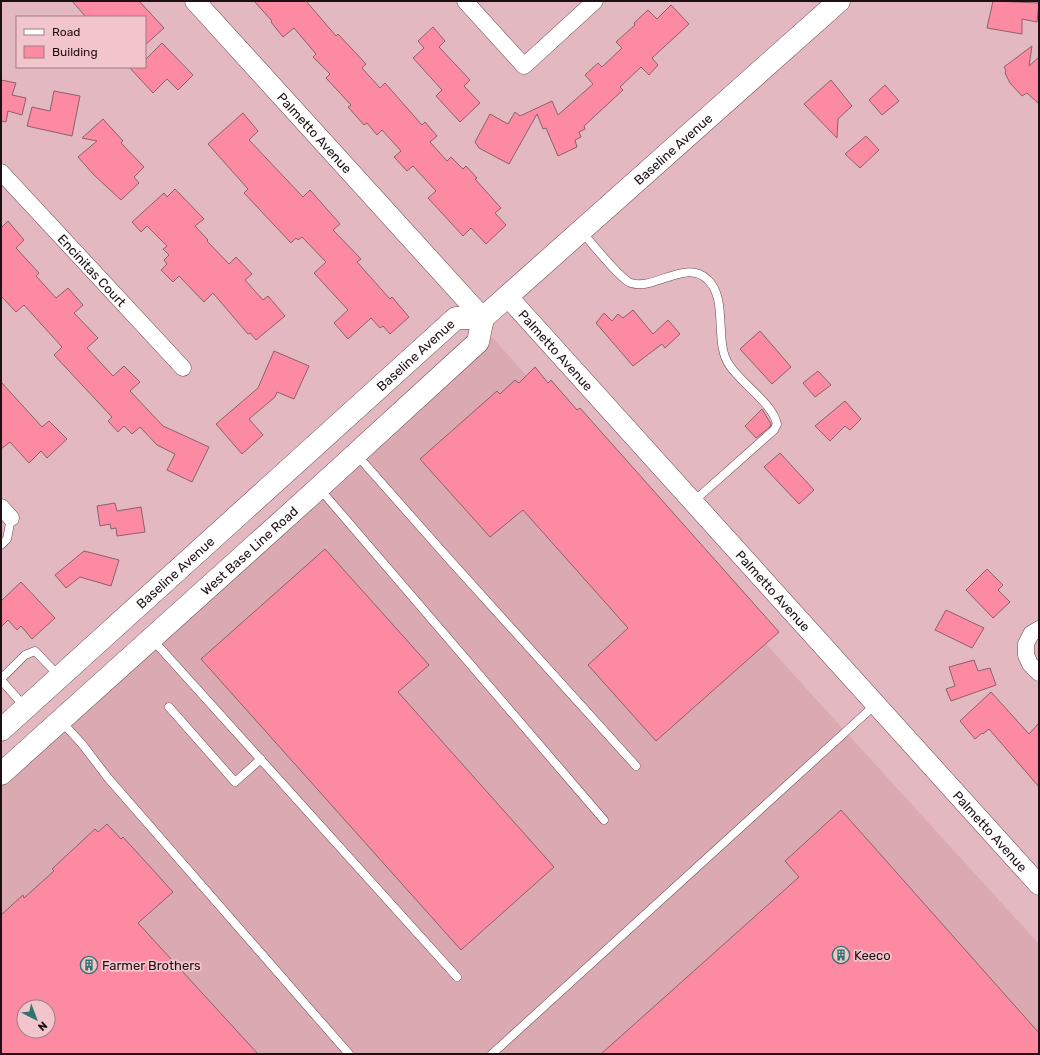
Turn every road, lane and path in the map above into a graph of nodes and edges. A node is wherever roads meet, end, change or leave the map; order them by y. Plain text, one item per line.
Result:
1 (195, 1) edge
2 (465, 1) edge
3 (595, 1) edge
4 (839, 1) edge
5 (1, 172) edge
6 (580, 230) junction
7 (507, 296) junction
8 (484, 318) junction
9 (183, 368) dead end
10 (356, 454) junction
11 (319, 488) junction
12 (694, 501) junction
13 (6, 513) edge
14 (1, 545) edge
15 (1039, 629) edge
16 (152, 639) junction
17 (1039, 673) edge
18 (60, 676) junction
19 (1, 679) edge
20 (876, 704) junction
21 (169, 707) dead end
22 (25, 708) junction
23 (61, 720) junction
24 (1, 730) edge
25 (261, 759) junction
26 (636, 766) dead end
27 (1, 774) edge
28 (604, 820) dead end
29 (1039, 885) edge
30 (457, 977) dead end
31 (349, 1054) edge
32 (492, 1054) edge

1 - 8 street, Palmetto Avenue
2 - 3 street
4 - 6 main road, Baseline Avenue
5 - 9 street, Encinitas Court
6 - 7 main road, Baseline Avenue
6 - 12 lane
7 - 8 main road, Baseline Avenue
7 - 12 street, Palmetto Avenue
8 - 10 main road, West Base Line Road
8 - 18 main road, Baseline Avenue
10 - 11 main road, West Base Line Road
10 - 26 lane
11 - 16 main road, West Base Line Road
11 - 28 lane
12 - 20 street, Palmetto Avenue
13 - 14 lane
15 - 17 street
16 - 23 main road, West Base Line Road
16 - 25 lane
18 - 19 lane
18 - 22 main road, Baseline Avenue
19 - 22 lane
20 - 29 street, Palmetto Avenue
20 - 32 lane
21 - 25 lane
22 - 24 main road, Baseline Avenue
23 - 27 main road, West Base Line Road
23 - 31 lane
25 - 30 lane

